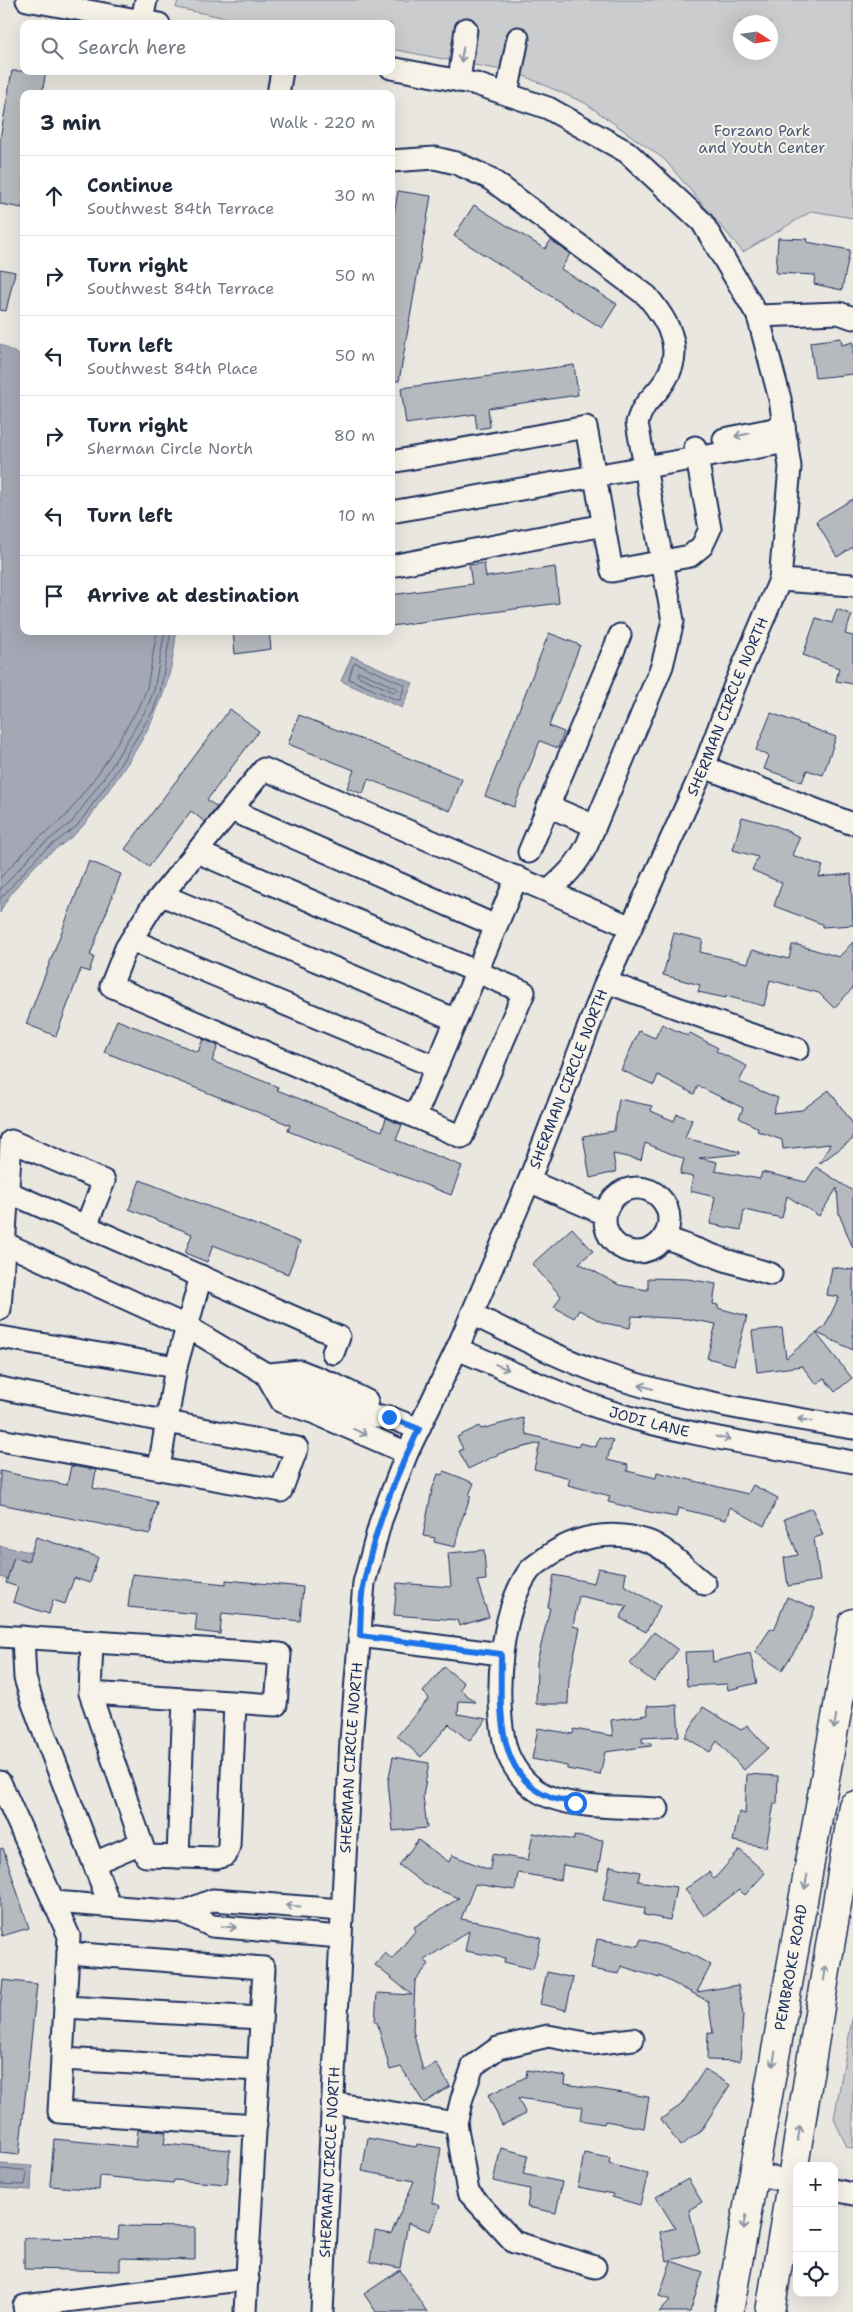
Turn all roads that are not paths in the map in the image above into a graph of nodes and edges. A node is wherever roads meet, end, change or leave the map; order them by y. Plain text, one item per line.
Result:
1 (27, 0) edge
2 (114, 8) edge
3 (149, 15) edge
4 (466, 29) dead end
5 (518, 38) dead end
6 (395, 69) edge
7 (281, 75) edge
8 (458, 81) junction
9 (279, 90) edge
10 (507, 94) junction
11 (395, 161) edge
12 (758, 316) junction
13 (853, 318) edge
14 (785, 435) junction
15 (696, 453) junction
16 (395, 461) edge
17 (645, 468) junction
18 (594, 476) junction
19 (395, 511) edge
20 (604, 525) junction
21 (662, 561) junction
22 (395, 565) edge
23 (780, 580) junction
24 (853, 584) edge
25 (620, 635) dead end
26 (704, 767) junction
27 (548, 806) junction
28 (231, 810) junction
29 (850, 823) dead end
30 (595, 826) junction
31 (197, 852) junction
32 (528, 852) dead end
33 (517, 878) junction
34 (548, 891) junction
35 (162, 895) junction
36 (496, 926) junction
37 (631, 927) junction
38 (131, 940) junction
39 (477, 972) junction
40 (606, 982) junction
41 (456, 1020) junction
42 (798, 1049) dead end
43 (436, 1067) junction
44 (415, 1117) junction
45 (529, 1181) junction
46 (8, 1192) junction
47 (605, 1214) junction
48 (86, 1226) junction
49 (664, 1237) junction
50 (4, 1243) junction
51 (771, 1274) dead end
52 (201, 1276) junction
53 (0, 1309) edge
54 (472, 1314) junction
55 (186, 1326) junction
56 (0, 1337) edge
57 (456, 1349) junction
58 (333, 1353) dead end
59 (176, 1367) junction
60 (266, 1374) junction
61 (0, 1388) edge
62 (166, 1422) junction
63 (853, 1428) edge
64 (419, 1429) junction
65 (0, 1440) edge
66 (407, 1453) junction
67 (853, 1462) edge
68 (159, 1468) junction
69 (705, 1584) dead end
70 (853, 1623) edge
71 (0, 1636) edge
72 (360, 1636) junction
73 (23, 1637) junction
74 (92, 1642) junction
75 (501, 1654) junction
76 (90, 1693) junction
77 (184, 1700) junction
78 (235, 1703) junction
79 (0, 1782) edge
80 (853, 1806) edge
81 (658, 1809) dead end
82 (141, 1843) junction
83 (178, 1857) junction
84 (94, 1863) junction
85 (54, 1902) junction
86 (110, 1906) junction
87 (342, 1910) junction
88 (183, 1912) junction
89 (340, 1937) junction
90 (68, 1953) junction
91 (65, 2007) junction
92 (261, 2018) junction
93 (632, 2038) dead end
94 (62, 2059) junction
95 (258, 2070) junction
96 (332, 2103) junction
97 (456, 2122) junction
98 (256, 2125) junction
99 (797, 2162) edge
100 (754, 2174) junction
101 (793, 2182) edge
102 (793, 2187) edge
103 (838, 2191) edge
104 (853, 2194) edge
105 (595, 2267) dead end
106 (248, 2279) junction
107 (25, 2312) edge
108 (245, 2312) edge
109 (322, 2312) edge
110 (729, 2312) edge
111 (770, 2312) edge

1 - 2 street
2 - 3 street
4 -> 8 street
5 - 10 street
6 - 8 street, SHERMAN CIRCLE NORTH
7 - 9 street
8 - 10 street, SHERMAN CIRCLE NORTH
10 - 12 street, SHERMAN CIRCLE NORTH
11 - 17 street
12 - 13 street
12 - 14 street, SHERMAN CIRCLE NORTH
14 - 15 street
14 - 23 street, SHERMAN CIRCLE NORTH
15 - 17 street
15 - 21 street
16 - 18 street
17 - 18 street
17 - 21 street
18 - 19 street
18 - 20 street
20 - 21 street
20 - 22 street
21 - 30 street
23 - 24 street
23 - 26 street, SHERMAN CIRCLE NORTH
25 - 27 street
26 - 29 street
26 - 37 street, SHERMAN CIRCLE NORTH
27 - 30 street
27 - 32 street
28 - 31 street
28 - 33 street
28 - 36 street
30 - 34 street
31 - 35 street
31 - 39 street
33 - 34 street
33 - 36 street
34 - 37 street
35 - 38 street
35 - 41 street
36 - 39 street
37 - 40 street, SHERMAN CIRCLE NORTH
38 - 43 street
38 - 44 street
39 - 41 street
39 - 44 street
40 - 42 street
40 - 45 street, SHERMAN CIRCLE NORTH
41 - 43 street
43 - 44 street
45 - 47 street
45 - 54 street, SHERMAN CIRCLE NORTH
46 - 48 street
46 - 48 street
46 - 50 street
47 - 49 street
47 - 49 street
48 - 52 street
49 - 51 street
50 - 53 street
50 - 55 street
52 - 55 street
52 - 58 street
54 - 57 street, SHERMAN CIRCLE NORTH
63 -> 54 street, JODI LANE
55 - 59 street
55 - 60 street
56 - 59 street
57 - 64 street, SHERMAN CIRCLE NORTH
57 -> 67 street, JODI LANE
59 - 62 street
60 - 64 street
60 -> 66 street
61 - 62 street
62 - 68 street
62 - 68 street
64 - 66 street, SHERMAN CIRCLE NORTH
65 - 68 street
66 - 72 street, SHERMAN CIRCLE NORTH
69 - 75 street
70 -> 100 main road, PEMBROKE ROAD
71 - 73 street
72 - 75 street
72 - 87 street, SHERMAN CIRCLE NORTH
73 - 74 street
73 - 84 street
74 - 76 street
74 - 78 street
75 - 81 street
76 - 77 street
76 - 82 street
77 - 78 street
77 - 83 street
78 - 83 street
79 - 85 street
99 -> 80 main road
82 - 83 street
82 - 84 street
84 - 86 street
85 - 86 street
85 - 90 street
86 - 88 street
87 -> 88 street
87 - 89 street, SHERMAN CIRCLE NORTH
88 -> 89 street
89 - 96 street, SHERMAN CIRCLE NORTH
90 - 91 street
90 - 92 street
91 - 92 street
91 - 94 street
92 - 95 street
93 - 97 street
94 - 95 street
94 - 98 street
95 - 98 street
96 - 97 street
96 - 109 street, SHERMAN CIRCLE NORTH
97 - 105 street
98 - 106 street
100 - 101 street
100 -> 110 main road, PEMBROKE ROAD
102 - 111 main road
103 - 104 street
106 - 107 street
106 - 108 street

